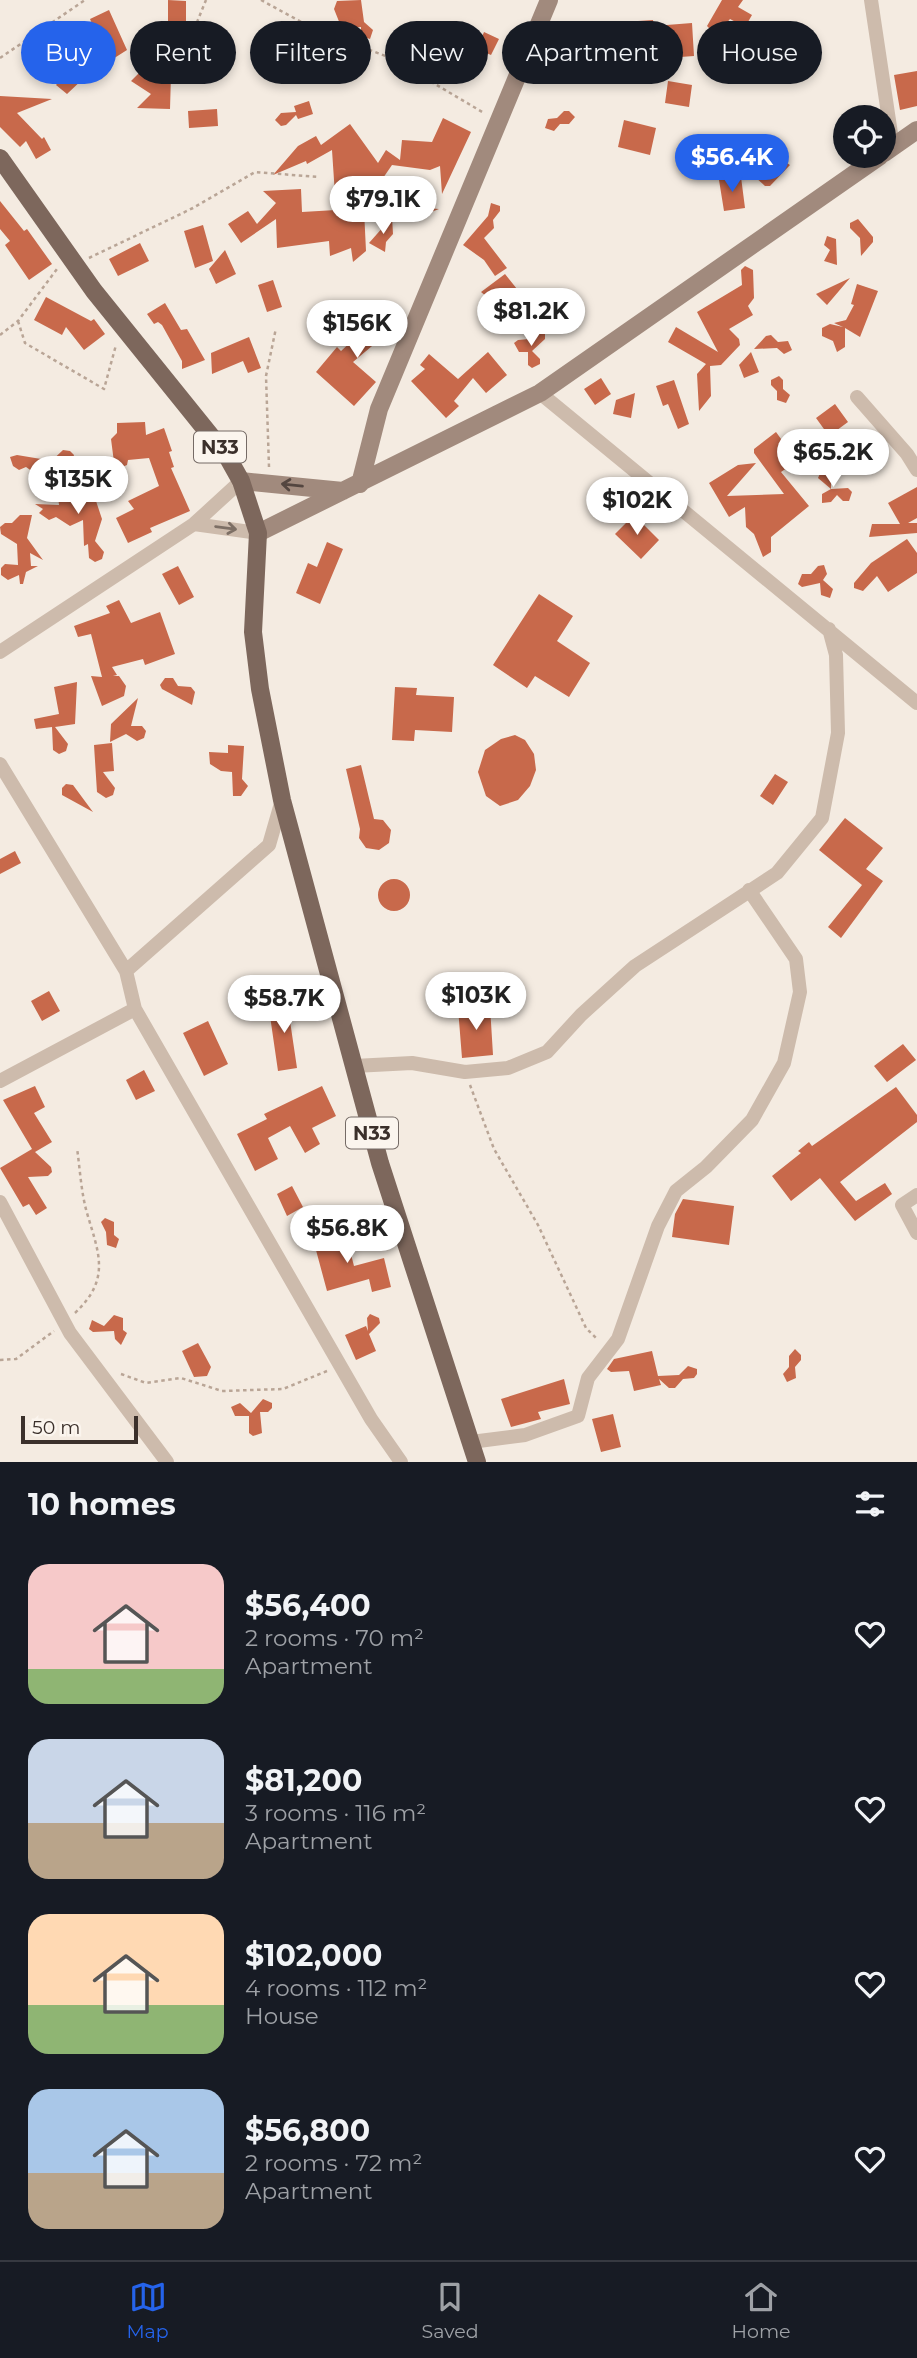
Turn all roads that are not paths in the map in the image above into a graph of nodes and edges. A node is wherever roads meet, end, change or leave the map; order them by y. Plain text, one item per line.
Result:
1 (549, 0) edge
2 (871, 0) edge
3 (881, 105) edge
4 (917, 130) edge
5 (896, 144) edge
6 (0, 158) edge
7 (862, 168) edge
8 (540, 393) junction
9 (857, 397) dead end
10 (917, 470) edge
11 (241, 481) junction
12 (352, 487) junction
13 (194, 523) junction
14 (258, 533) junction
15 (829, 629) junction
16 (0, 652) edge
17 (917, 703) edge
18 (0, 764) edge
19 (282, 800) junction
20 (749, 890) junction
21 (126, 971) junction
22 (135, 1009) junction
23 (354, 1066) junction
24 (0, 1081) edge
25 (917, 1195) edge
26 (0, 1202) edge
27 (917, 1233) edge
28 (471, 1442) junction
29 (167, 1462) edge
30 (401, 1462) edge
31 (477, 1462) edge

1 - 12 street
2 - 3 street
4 - 5 street
6 - 11 main road, N33
7 - 8 street
8 - 12 street
8 - 15 street
9 - 10 street
12 -> 11 street
11 - 13 street
11 - 14 main road, N33
12 - 14 street
13 -> 14 street
13 - 16 street
14 - 19 main road, N33
15 - 17 street
15 - 20 street
18 - 21 street
19 - 21 street
19 - 23 main road, N33
20 - 23 street
20 - 28 street
21 - 22 street
22 - 24 street
22 - 30 street
23 - 28 main road, N33
25 - 27 street
26 - 29 street
28 - 31 main road, N33

